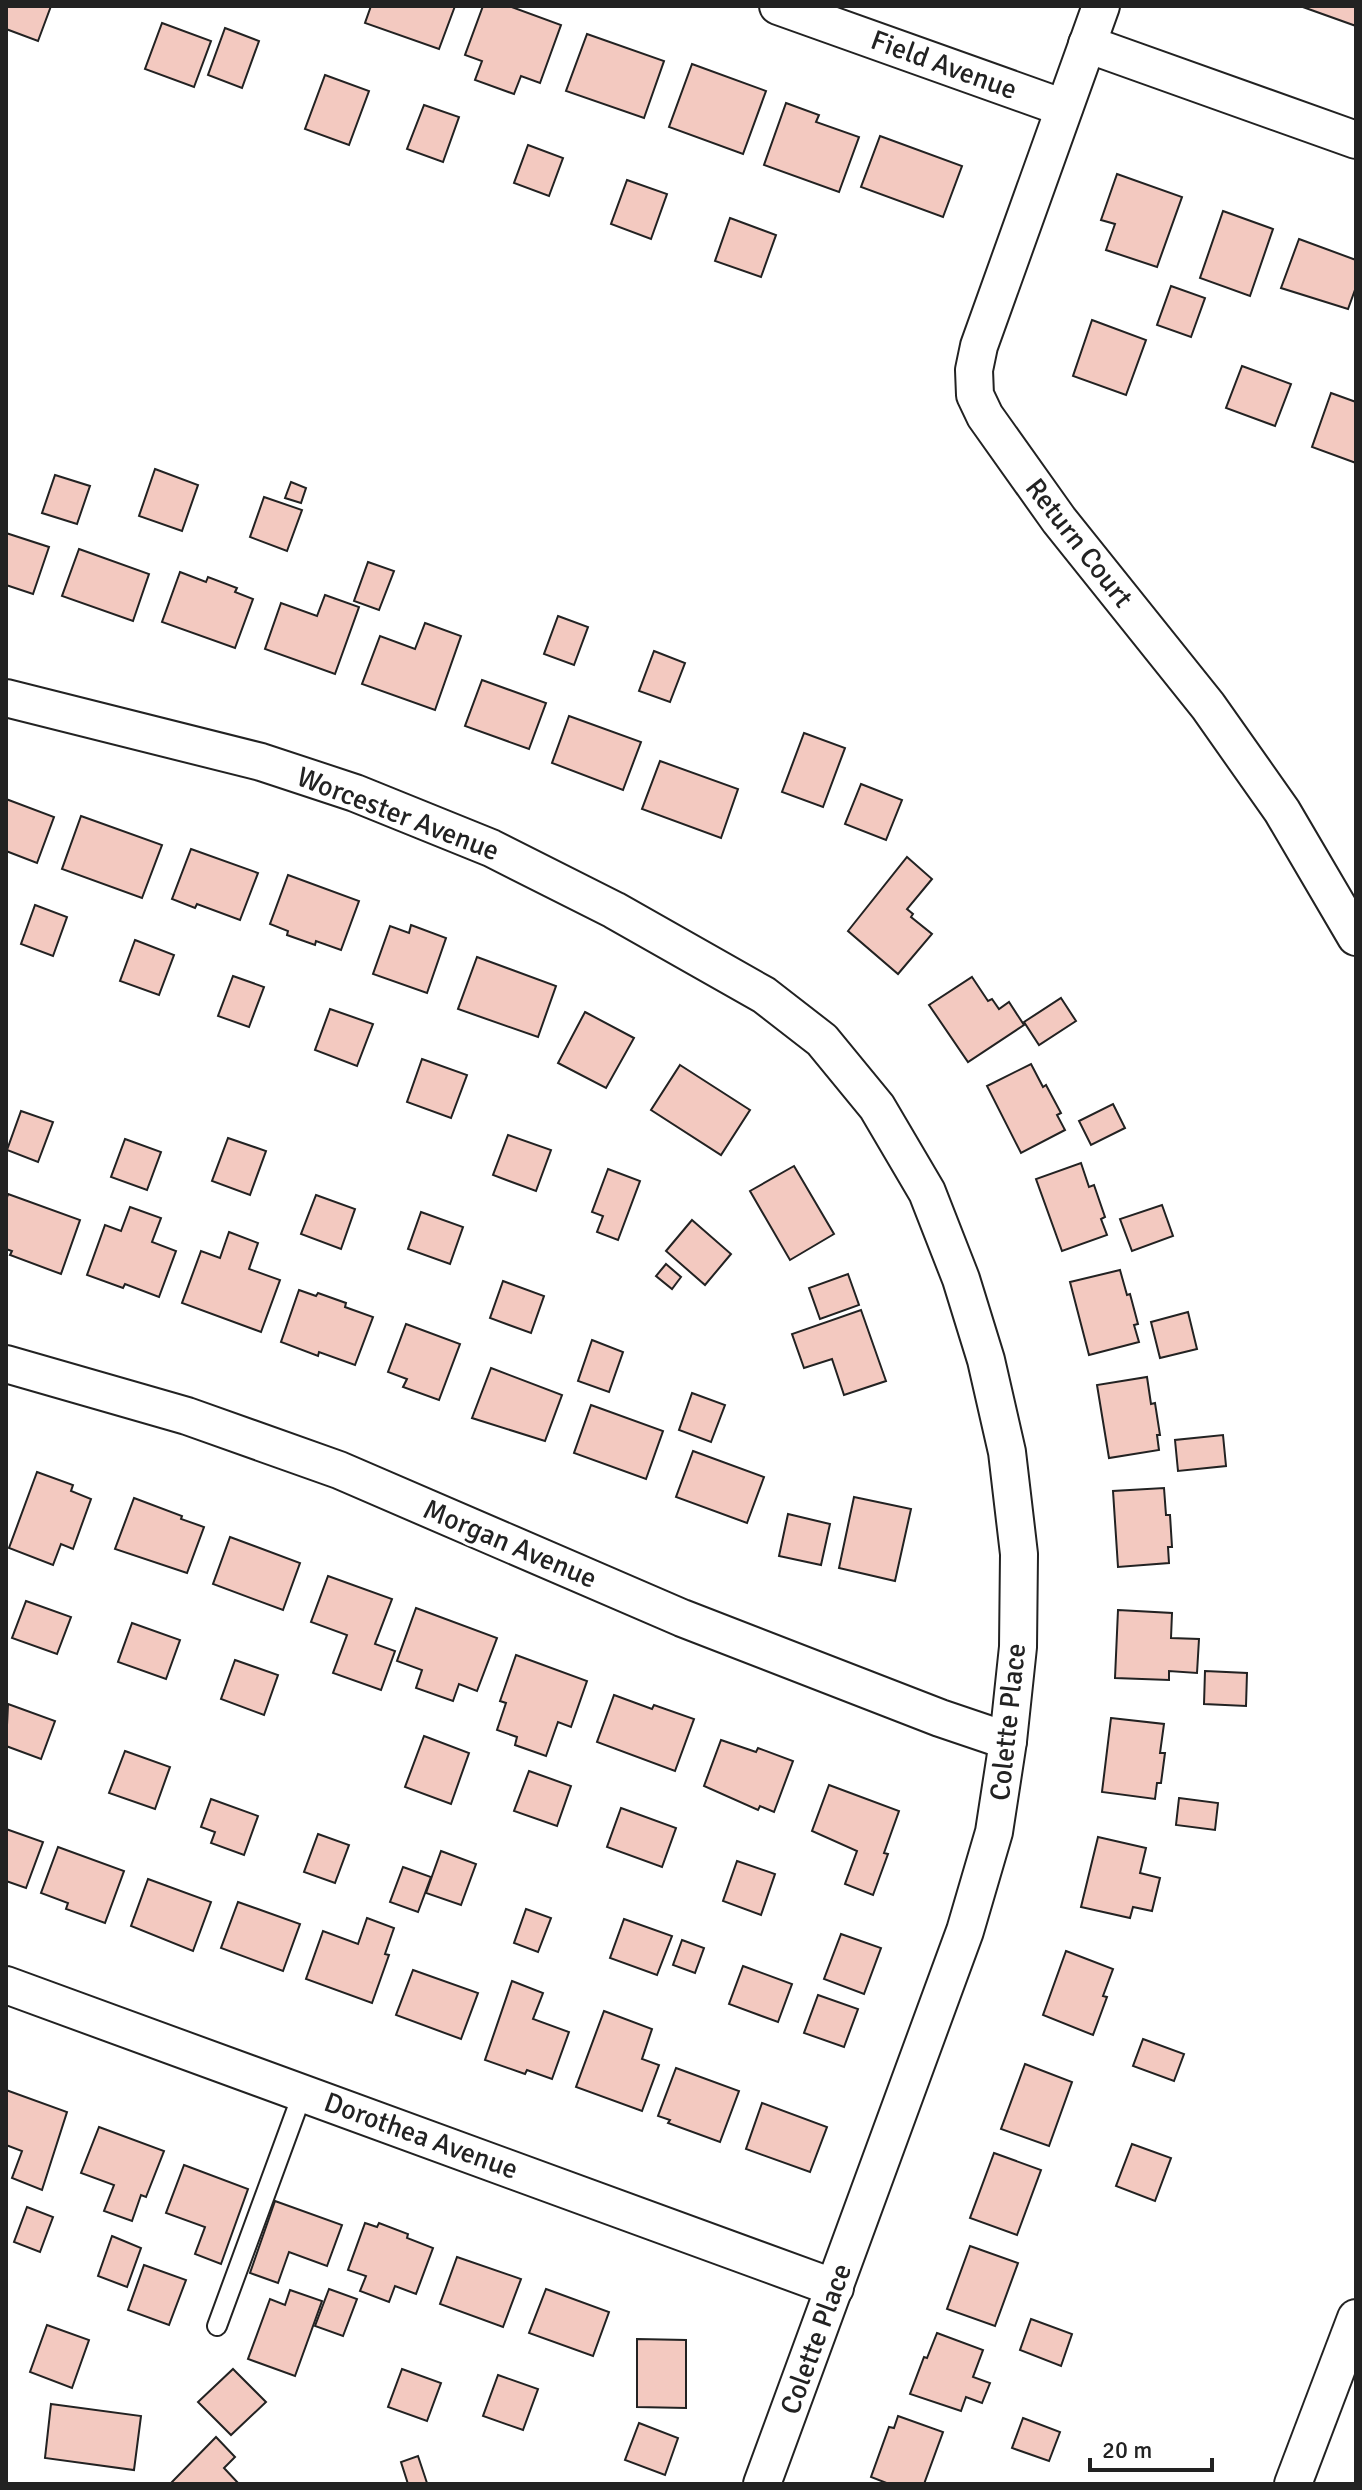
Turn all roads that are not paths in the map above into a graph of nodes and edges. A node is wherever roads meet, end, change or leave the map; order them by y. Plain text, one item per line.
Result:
1 (778, 6) edge
2 (1101, 6) edge
3 (1087, 44) junction
4 (1064, 108) junction
5 (1356, 140) edge
6 (6, 698) edge
7 (1356, 937) edge
8 (764, 995) joint
9 (6, 1364) edge
10 (1008, 1741) junction
11 (6, 1985) edge
12 (303, 2092) junction
13 (835, 2288) junction
14 (1356, 2318) edge
15 (217, 2326) dead end
16 (762, 2484) edge
17 (1294, 2484) edge

1 - 4 street, Field Avenue
2 - 3 street, Return Court
3 - 4 street, Return Court
3 - 5 street
4 - 7 street, Return Court
6 - 8 street, Worcester Avenue
8 - 10 street, Colette Place
9 - 10 street, Morgan Avenue
10 - 13 street, Colette Place
11 - 12 street, Dorothea Avenue
12 - 13 street, Dorothea Avenue
12 - 15 lane
13 - 16 street, Colette Place
14 - 17 street

